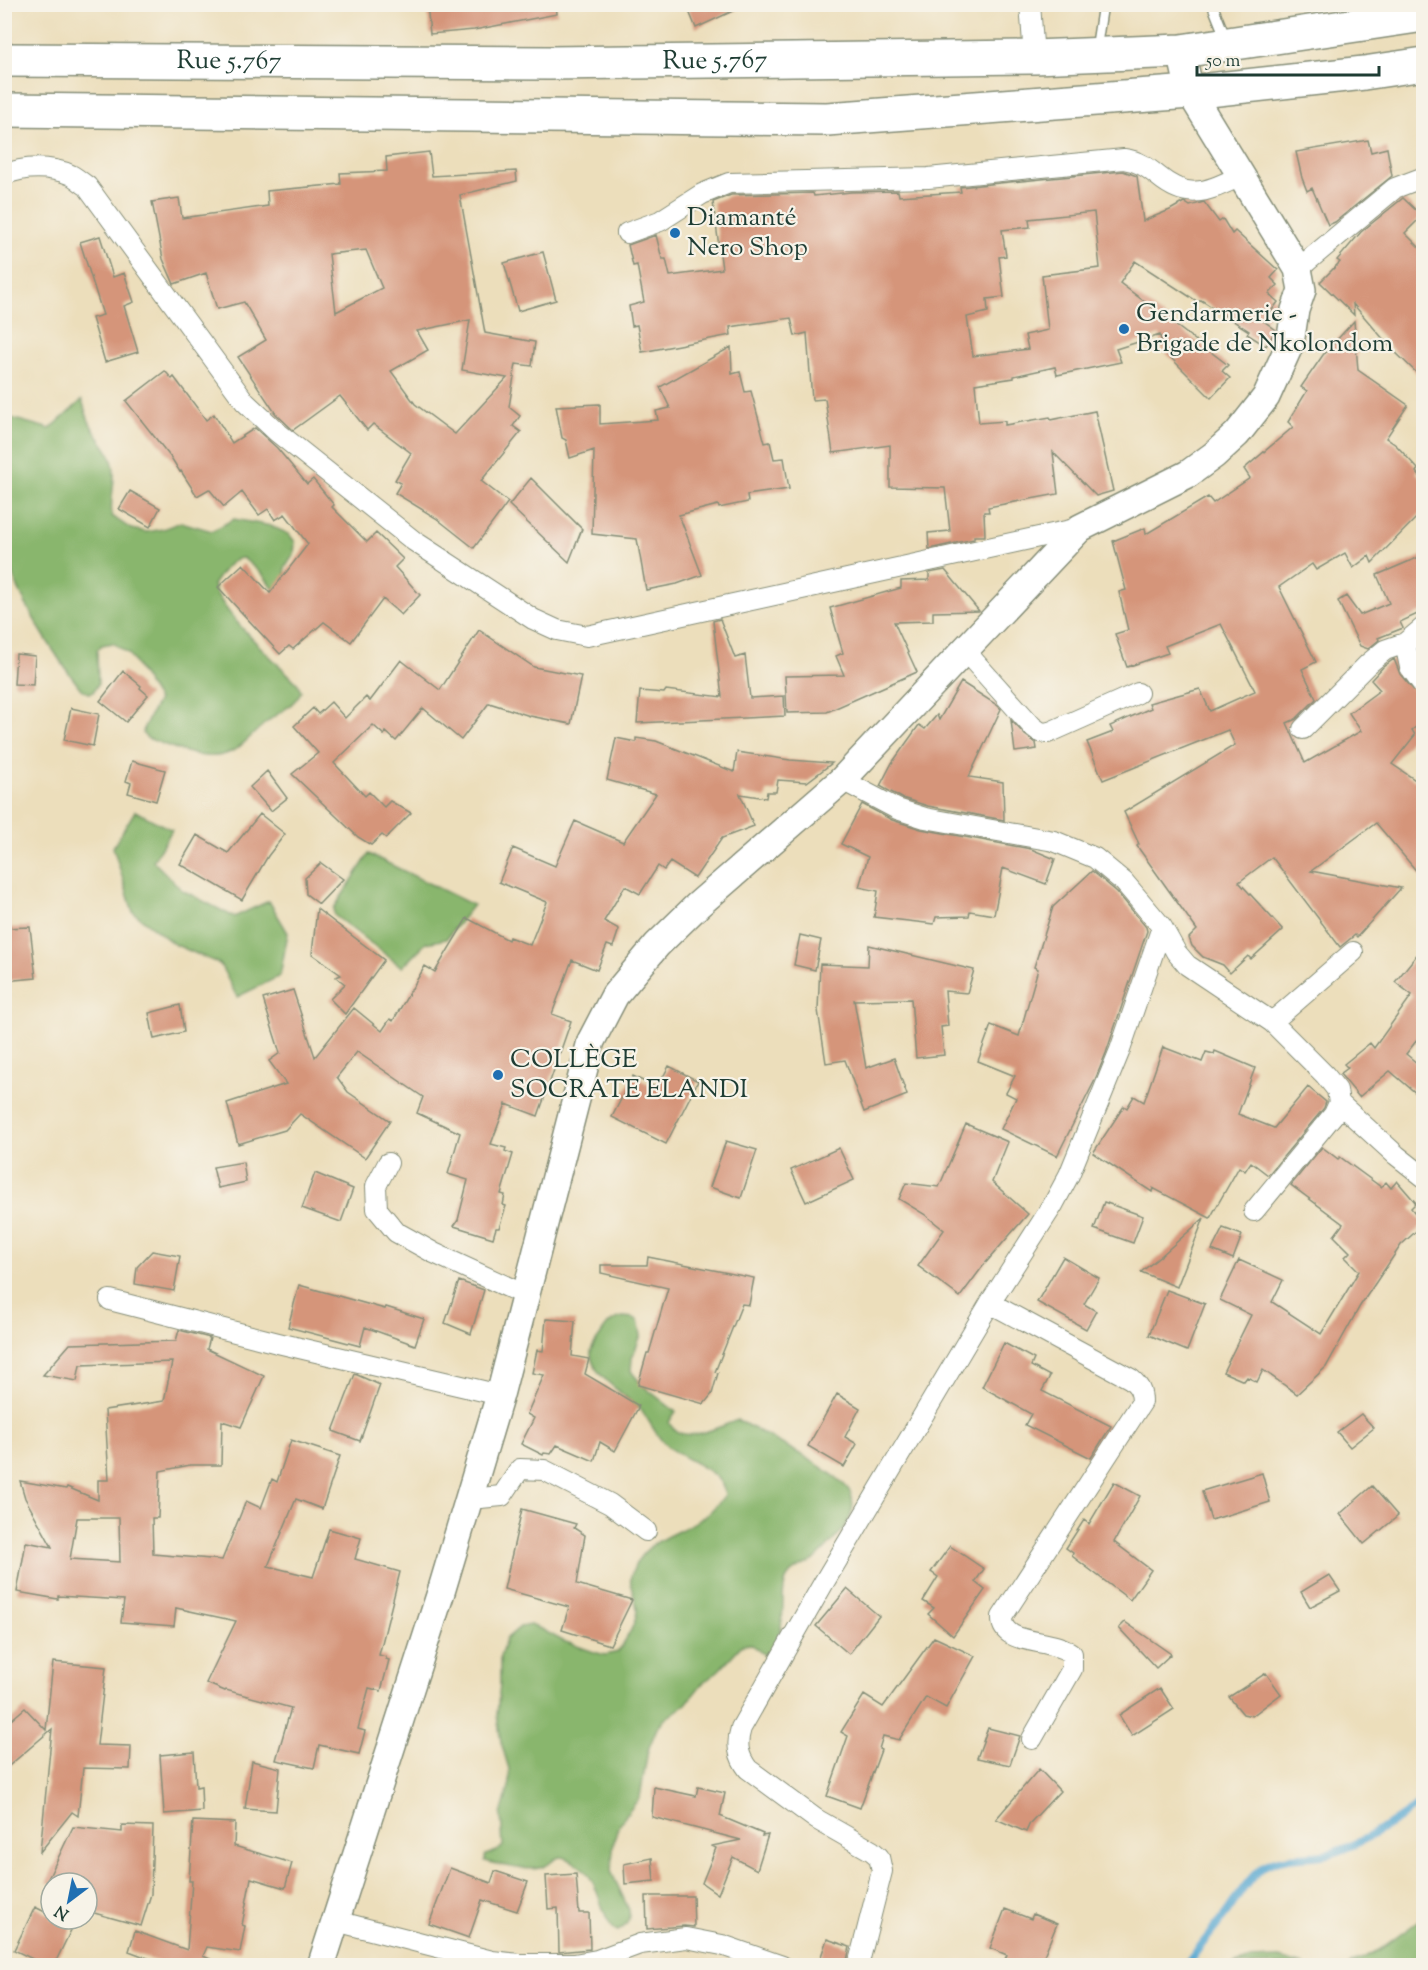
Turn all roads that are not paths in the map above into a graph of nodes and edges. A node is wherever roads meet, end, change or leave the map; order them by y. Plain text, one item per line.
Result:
1 (1030, 4) edge
2 (1103, 4) edge
3 (1212, 4) edge
4 (1424, 15) edge
5 (1228, 44) junction
6 (1181, 51) junction
7 (1095, 55) junction
8 (1034, 57) junction
9 (4, 60) edge
10 (1424, 64) edge
11 (1190, 92) junction
12 (4, 110) edge
13 (4, 175) edge
14 (1241, 176) junction
15 (1424, 177) edge
16 (627, 233) dead end
17 (1298, 270) junction
18 (1080, 528) junction
19 (1424, 627) edge
20 (1405, 643) junction
21 (965, 651) junction
22 (1424, 686) edge
23 (1138, 693) dead end
24 (1303, 729) dead end
25 (842, 780) junction
26 (1162, 927) junction
27 (1353, 952) dead end
28 (1272, 1022) junction
29 (1339, 1103) junction
30 (388, 1163) dead end
31 (1424, 1177) edge
32 (1254, 1211) dead end
33 (525, 1295) junction
34 (110, 1300) dead end
35 (990, 1303) junction
36 (500, 1395) junction
37 (469, 1499) junction
38 (645, 1532) dead end
39 (1032, 1739) dead end
40 (336, 1921) junction
41 (321, 1965) edge
42 (782, 1965) edge
43 (858, 1965) edge

1 - 8 street
2 - 7 lane
3 - 5 lane
4 - 5 highway, Rue 5.767
5 - 6 highway, Rue 5.767
6 - 7 highway, Rue 5.767
6 - 11 main road
7 - 8 highway, Rue 5.767
8 - 9 highway, Rue 5.767
10 - 11 highway
11 - 12 highway
11 - 14 main road
13 - 18 street
14 - 16 street
14 - 17 main road
15 - 17 street
17 - 18 main road
18 - 21 main road
19 - 20 street
20 - 22 street
20 - 24 street
21 - 23 street
21 - 25 main road
25 - 26 street
25 - 33 main road
26 - 28 street
26 - 35 street
27 - 28 street
28 - 29 street
29 - 31 street
29 - 32 street
30 - 33 street
33 - 36 main road
34 - 36 street
35 - 39 street
35 - 43 street
36 - 37 main road
37 - 38 street
37 - 40 main road
40 - 41 main road
40 - 42 street

